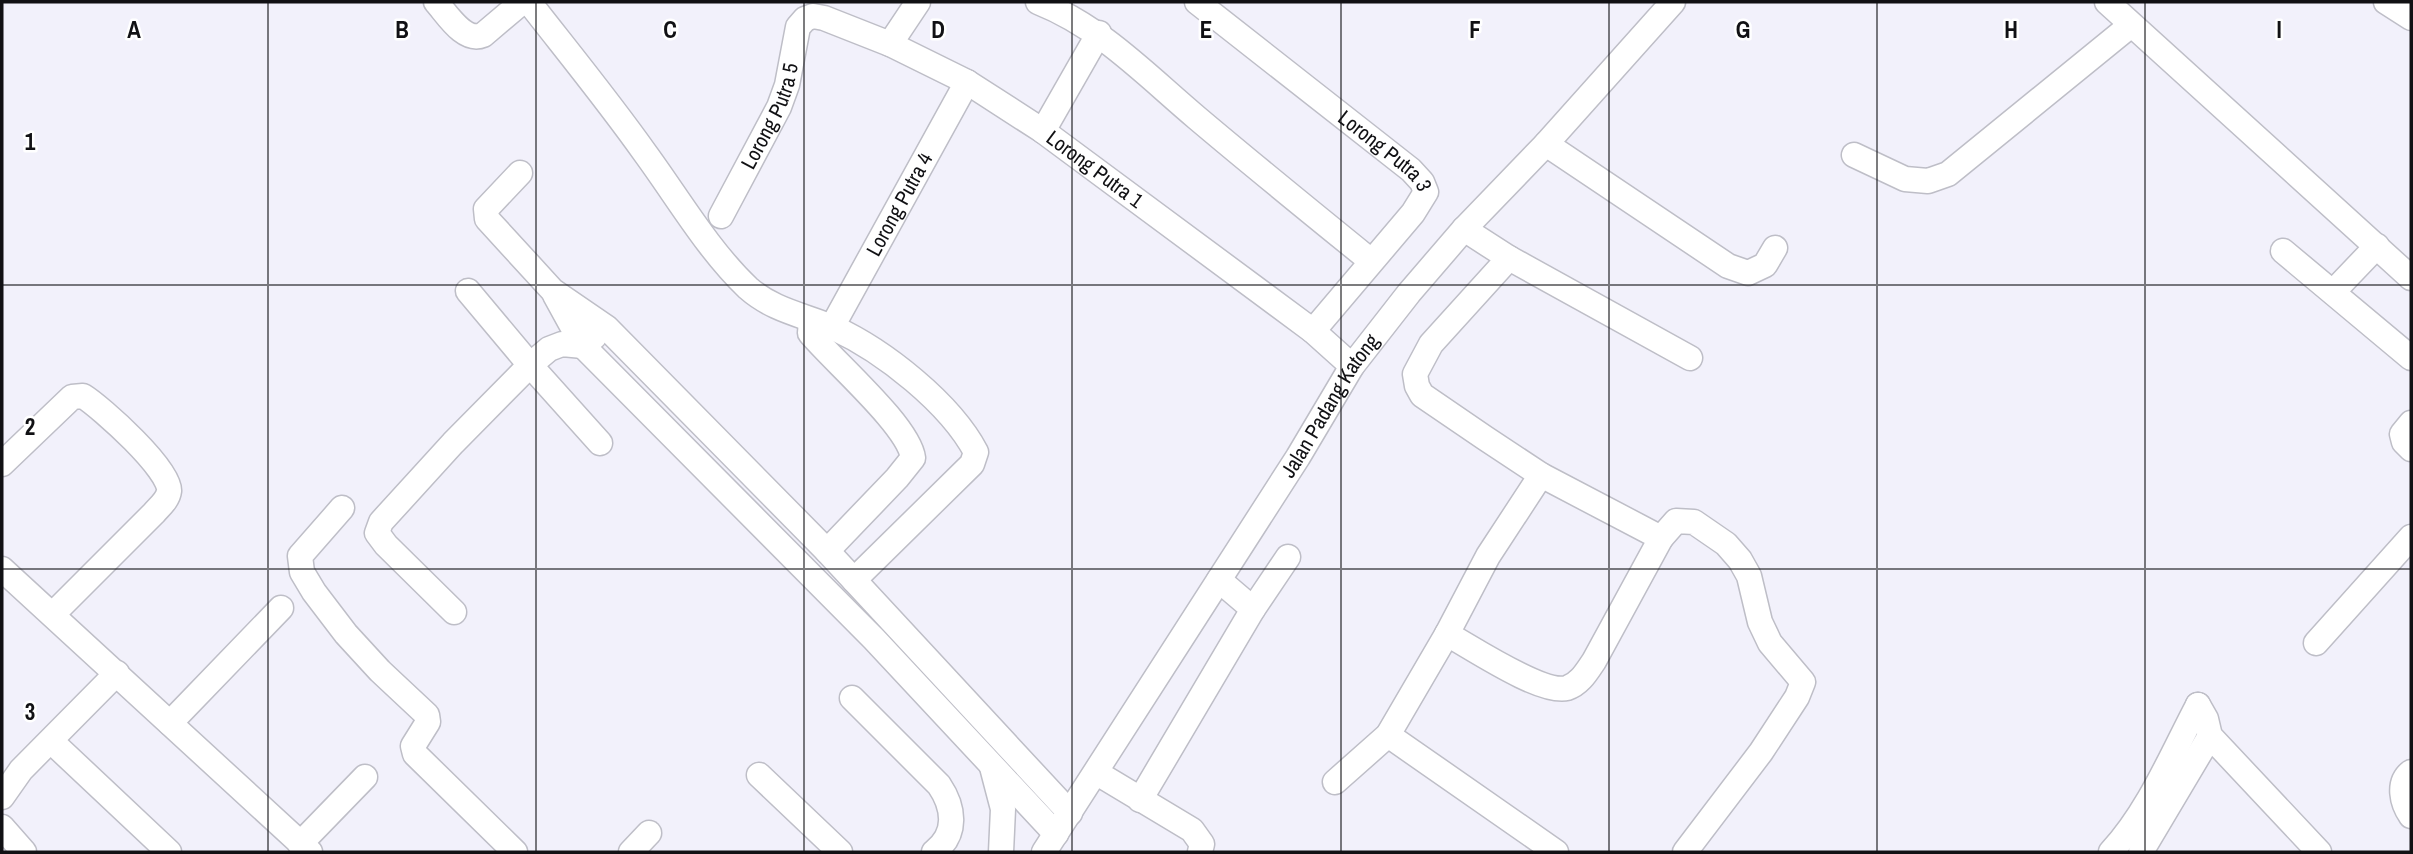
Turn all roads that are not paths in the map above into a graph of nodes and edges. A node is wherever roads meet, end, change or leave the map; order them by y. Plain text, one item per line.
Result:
1 (436, 2) edge
2 (522, 2) edge
3 (529, 2) edge
4 (918, 2) edge
5 (1038, 2) edge
6 (1197, 2) edge
7 (1673, 2) edge
8 (2106, 2) edge
9 (2386, 2) edge
10 (813, 16) joint
11 (2411, 18) edge
12 (2131, 25) junction
13 (1099, 33) junction
14 (890, 44) junction
15 (967, 82) junction
16 (1043, 131) junction
17 (1546, 144) junction
18 (1854, 155) dead end
19 (520, 173) dead end
20 (721, 216) dead end
21 (1464, 229) junction
22 (2377, 246) junction
23 (1775, 248) dead end
24 (2283, 251) dead end
25 (1509, 258) junction
26 (1371, 261) junction
27 (2411, 278) edge
28 (468, 291) dead end
29 (553, 291) junction
30 (2333, 292) junction
31 (821, 324) junction
32 (607, 328) junction
33 (1313, 331) junction
34 (583, 346) junction
35 (1690, 358) dead end
36 (2411, 358) edge
37 (530, 365) junction
38 (1352, 366) junction
39 (2411, 423) edge
40 (600, 443) dead end
41 (2411, 449) edge
42 (2, 464) edge
43 (1541, 475) junction
44 (342, 508) dead end
45 (2411, 537) edge
46 (1661, 538) junction
47 (827, 551) junction
48 (1288, 557) dead end
49 (2, 569) edge
50 (854, 580) junction
51 (1219, 580) junction
52 (281, 608) dead end
53 (1253, 609) junction
54 (454, 612) dead end
55 (53, 614) junction
56 (893, 620) junction
57 (1447, 634) junction
58 (874, 639) junction
59 (2316, 643) dead end
60 (117, 673) junction
61 (852, 698) dead end
62 (170, 723) junction
63 (1388, 735) junction
64 (2210, 736) junction
65 (51, 741) junction
66 (991, 763) junction
67 (2411, 772) edge
68 (1097, 773) junction
69 (759, 775) dead end
70 (365, 776) dead end
71 (1335, 782) dead end
72 (2, 797) edge
73 (1140, 800) junction
74 (1070, 813) junction
75 (2411, 816) edge
76 (2, 827) edge
77 (649, 833) dead end
78 (1050, 843) edge
79 (305, 848) edge
80 (24, 852) edge
81 (169, 852) edge
82 (515, 852) edge
83 (631, 852) edge
84 (840, 852) edge
85 (934, 852) edge
86 (1001, 852) edge
87 (1200, 852) edge
88 (1556, 852) edge
89 (1685, 852) edge
90 (2111, 852) edge
91 (2141, 852) edge
92 (2319, 852) edge

1 - 2 street
3 - 31 street
4 - 14 street
5 - 13 street
6 - 26 street, Lorong Putra 3
7 - 17 street, Jalan Padang Katong
8 - 12 street
9 - 11 street
10 - 14 street, Lorong Putra 1
10 - 20 street, Lorong Putra 5
12 - 18 street
12 - 22 street
13 - 16 street
13 - 26 street
14 - 15 street, Lorong Putra 1
15 - 16 street, Lorong Putra 1
15 - 31 street, Lorong Putra 4
16 - 33 street, Lorong Putra 1
17 - 21 street, Jalan Padang Katong
17 - 23 street
19 - 29 street
21 - 25 street
21 - 38 street, Jalan Padang Katong
22 - 27 street
22 - 30 street
24 - 30 street
25 - 35 street
25 - 43 street
26 - 33 street, Lorong Putra 3
28 - 37 street
29 - 32 street
29 - 34 street
30 - 36 street
31 - 47 street
31 - 50 street
32 - 34 street
32 - 47 street
33 - 38 street, Lorong Putra 1
34 - 37 street
34 - 58 street
37 - 40 street
37 - 54 street
38 - 51 street, Jalan Padang Katong
39 - 41 street
42 - 55 street
43 - 46 street
43 - 57 street
44 - 82 street
45 - 59 street
46 - 57 street
46 - 89 street
47 - 50 street
48 - 53 street
49 - 55 street
50 - 56 street
51 - 53 street
51 - 68 street, Jalan Padang Katong
52 - 62 street
53 - 73 street
55 - 60 street
56 - 58 street
56 - 74 street
57 - 63 street
58 - 66 street
60 - 62 street
60 - 65 street
61 - 85 street
62 - 79 street
63 - 71 street
63 - 88 street
64 - 90 street
64 - 91 street
64 - 92 street
65 - 72 street
65 - 81 street
66 - 78 street
66 - 86 street
67 - 75 street
68 - 73 street
68 - 74 street, Jalan Padang Katong
69 - 84 street
70 - 79 street
73 - 87 street
74 - 78 street, Jalan Padang Katong
76 - 80 street
77 - 83 street

